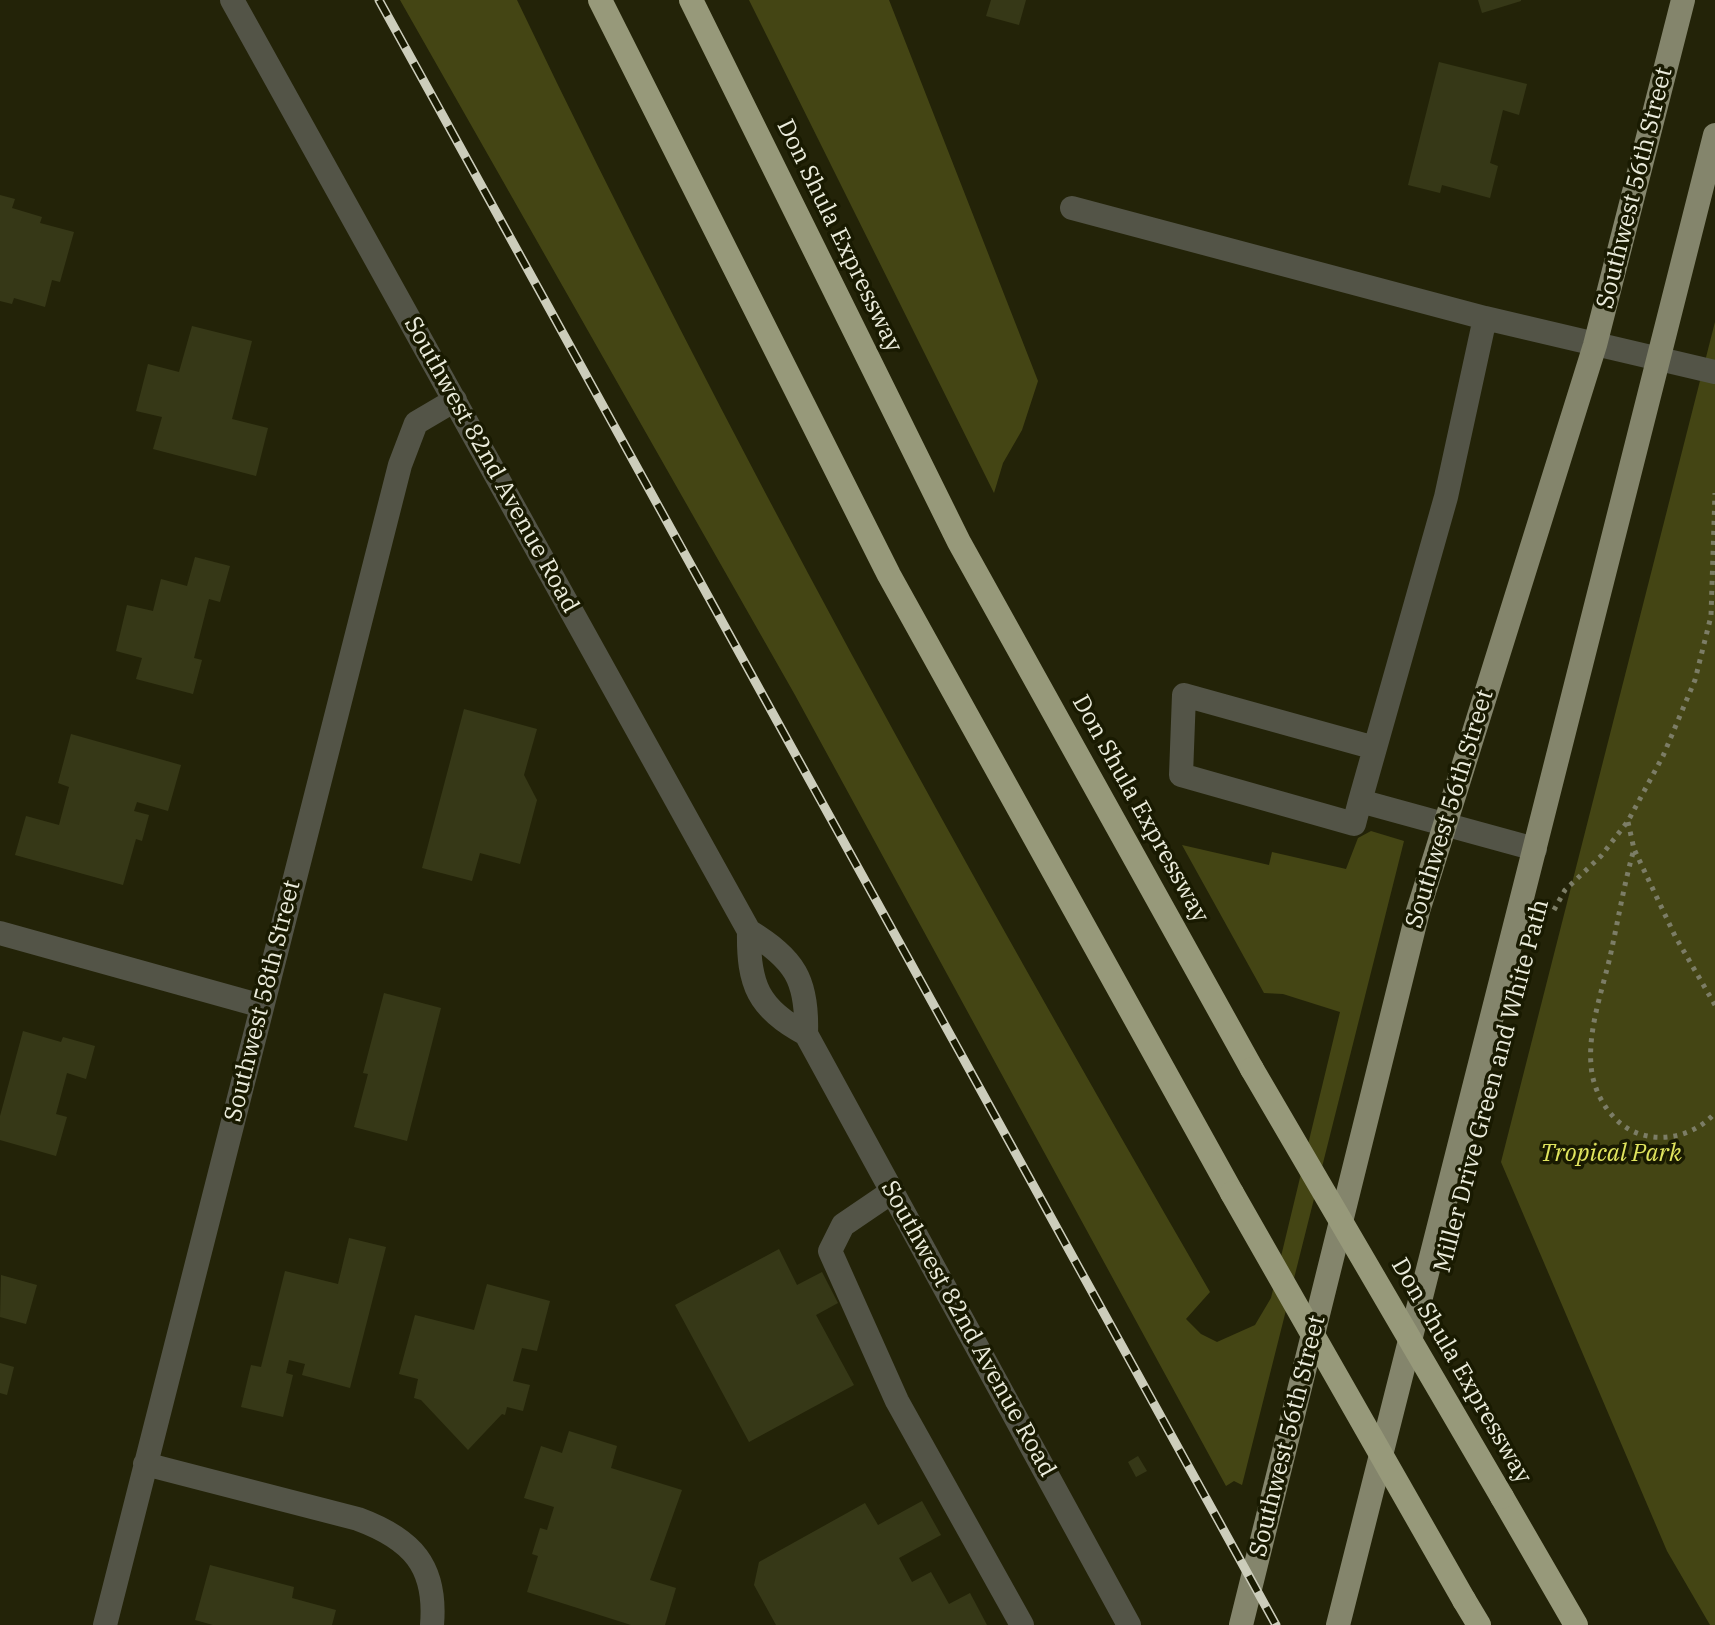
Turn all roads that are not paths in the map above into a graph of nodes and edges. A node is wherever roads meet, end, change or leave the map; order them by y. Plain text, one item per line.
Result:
1 (232, 0) edge
2 (600, 0) edge
3 (691, 0) edge
4 (1683, 0) edge
5 (1715, 135) edge
6 (1072, 208) dead end
7 (1485, 318) junction
8 (1595, 345) junction
9 (1657, 360) junction
10 (1715, 372) edge
11 (455, 400) junction
12 (1375, 748) junction
13 (1360, 801) junction
14 (1443, 826) junction
15 (1535, 849) junction
16 (749, 931) junction
17 (0, 933) edge
18 (262, 1006) junction
19 (806, 1034) junction
20 (893, 1191) junction
21 (145, 1464) junction
22 (105, 1625) edge
23 (432, 1625) edge
24 (1022, 1625) edge
25 (1127, 1625) edge
26 (1241, 1625) edge
27 (1338, 1625) edge
28 (1479, 1625) edge
29 (1576, 1625) edge

1 - 11 street, Southwest 82nd Avenue Road
2 - 28 highway, bridge
3 - 29 highway, Don Shula Expressway, bridge
4 - 8 main road, Southwest 56th Street
5 - 9 main road
6 - 7 street
7 - 8 street
7 - 12 street
8 - 9 street
8 - 14 main road, Southwest 56th Street
9 - 10 street
9 - 15 main road
11 - 16 street, Southwest 82nd Avenue Road
11 - 18 street, Southwest 58th Street
12 - 13 street
12 - 13 street
13 - 14 street
14 - 15 street
14 - 26 main road, Southwest 56th Street
15 - 27 main road
16 - 19 street, Southwest 82nd Avenue Road
16 - 19 street, Southwest 82nd Avenue Road
17 - 18 street
18 - 21 street, Southwest 58th Street
19 - 20 street, Southwest 82nd Avenue Road
20 - 24 street
20 - 25 street, Southwest 82nd Avenue Road
21 - 22 street, Southwest 58th Street
21 - 23 street

